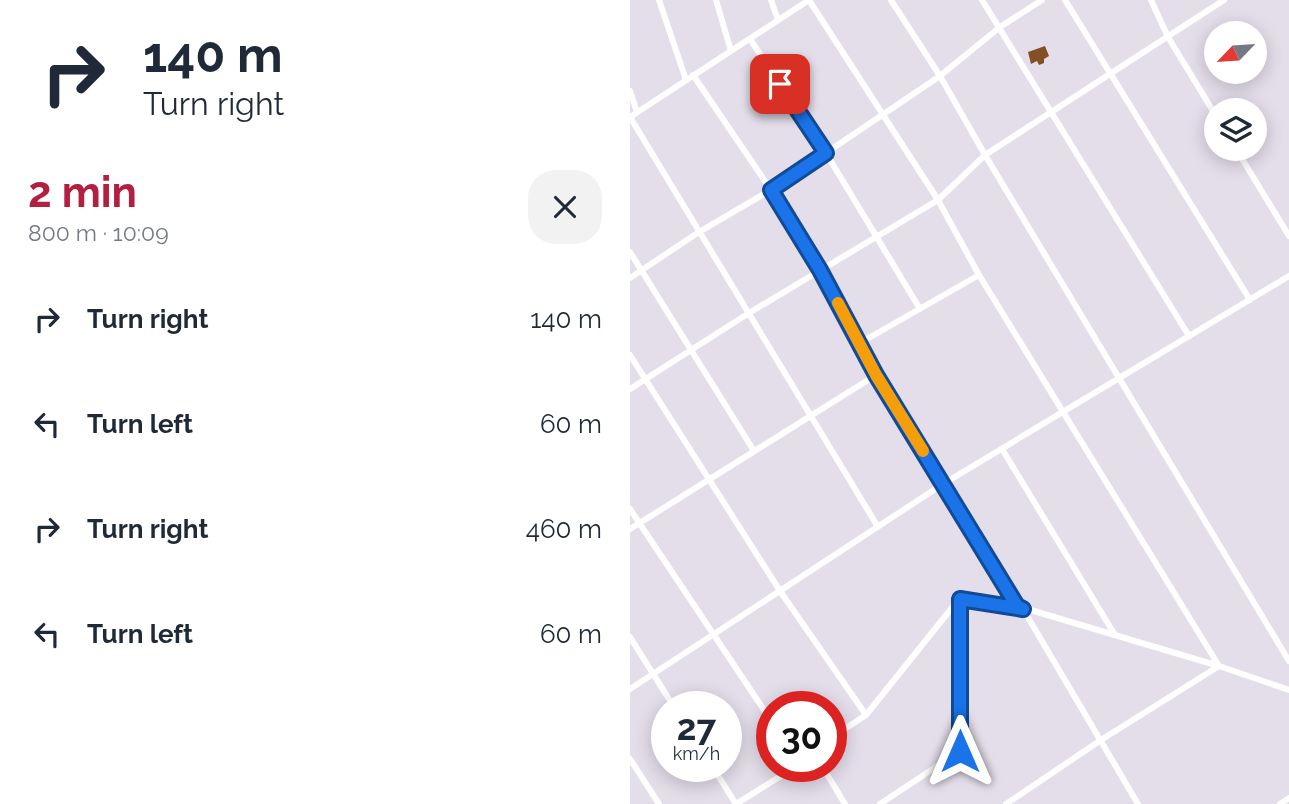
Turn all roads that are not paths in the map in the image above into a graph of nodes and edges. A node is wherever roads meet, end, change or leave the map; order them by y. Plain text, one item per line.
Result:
1 (659, 0) edge
2 (716, 0) edge
3 (771, 0) edge
4 (809, 0) edge
5 (891, 0) edge
6 (982, 0) edge
7 (1042, 0) edge
8 (1065, 0) edge
9 (1151, 0) edge
10 (1224, 0) edge
11 (778, 20) junction
12 (1000, 27) junction
13 (1168, 37) junction
14 (750, 38) junction
15 (731, 51) junction
16 (1110, 74) junction
17 (694, 75) junction
18 (940, 76) junction
19 (686, 80) junction
20 (630, 91) edge
21 (1205, 98) edge
22 (1052, 113) junction
23 (884, 114) junction
24 (632, 116) edge
25 (826, 153) junction
26 (985, 155) junction
27 (1243, 161) edge
28 (771, 190) junction
29 (938, 200) junction
30 (699, 232) junction
31 (1289, 236) edge
32 (875, 237) junction
33 (630, 252) edge
34 (820, 270) junction
35 (641, 271) junction
36 (979, 275) junction
37 (1289, 276) edge
38 (630, 278) edge
39 (1250, 300) junction
40 (920, 309) junction
41 (749, 313) junction
42 (1189, 336) junction
43 (860, 343) junction
44 (690, 350) junction
45 (630, 355) edge
46 (876, 375) junction
47 (1121, 377) junction
48 (645, 379) junction
49 (630, 389) edge
50 (1063, 412) junction
51 (811, 416) junction
52 (1002, 449) junction
53 (754, 451) junction
54 (708, 479) junction
55 (943, 484) junction
56 (630, 509) edge
57 (639, 523) junction
58 (877, 527) junction
59 (630, 529) edge
60 (780, 591) junction
61 (960, 599) junction
62 (1023, 609) junction
63 (713, 633) junction
64 (1115, 635) junction
65 (630, 637) edge
66 (1289, 661) edge
67 (1219, 666) junction
68 (653, 674) junction
69 (630, 690) edge
70 (1289, 690) edge
71 (664, 691) edge
72 (756, 698) edge
73 (866, 715) junction
74 (847, 727) edge
75 (1101, 740) junction
76 (630, 759) edge
77 (722, 782) edge
78 (771, 782) edge
79 (832, 782) edge
80 (1289, 798) edge
81 (659, 804) edge
82 (736, 804) edge
83 (845, 804) edge
84 (880, 804) edge
85 (1006, 804) edge
86 (1138, 804) edge
87 (1280, 804) edge

1 - 19 street
2 - 15 street
3 - 11 street
4 - 11 street
4 - 23 street
5 - 18 street
6 - 12 street
7 - 12 street
8 - 16 street
9 - 13 street
10 - 13 street
11 - 14 street
12 - 18 street
12 - 22 street
13 - 16 street
13 - 21 street
14 - 15 street
14 - 25 street
15 - 17 street
16 - 22 street
16 - 39 street
17 - 19 street
17 - 28 street
18 - 23 street
18 - 26 street
19 - 24 street
20 - 24 street
22 - 26 street
22 - 42 street
23 - 25 street
23 - 29 street
24 - 30 street
25 - 28 street
25 - 32 street
26 - 29 street
26 - 47 street
27 - 31 street
28 - 30 street
28 - 34 street
29 - 32 street
29 - 36 street
30 - 35 street
30 - 41 street
32 - 34 street
32 - 40 street
33 - 35 street
34 - 41 street
34 - 43 street
35 - 38 street
35 - 44 street
36 - 40 street
36 - 50 street
37 - 39 street
39 - 42 street
40 - 43 street
41 - 44 street
41 - 51 street
42 - 47 street
43 - 46 street
44 - 48 street
44 - 53 street
45 - 48 street
46 - 51 street
46 - 55 street
47 - 50 street
47 - 66 street
48 - 49 street
48 - 54 street
50 - 52 street
50 - 67 street
51 - 53 street
51 - 58 street
52 - 55 street
52 - 64 street
53 - 54 street
54 - 57 street
54 - 60 street
55 - 58 street
55 - 62 street
56 - 57 street
57 - 59 street
57 - 63 street
58 - 60 street
60 - 63 street
60 - 73 street
61 - 62 street
61 - 73 street
61 - 84 street
62 - 64 street
62 - 75 street
63 - 68 street
63 - 72 street
64 - 67 street
65 - 68 street
67 - 70 street
67 - 75 street
68 - 69 street
68 - 71 street
73 - 74 street
75 - 85 street
75 - 86 street
76 - 81 street
77 - 82 street
78 - 82 street
79 - 83 street
80 - 87 street

